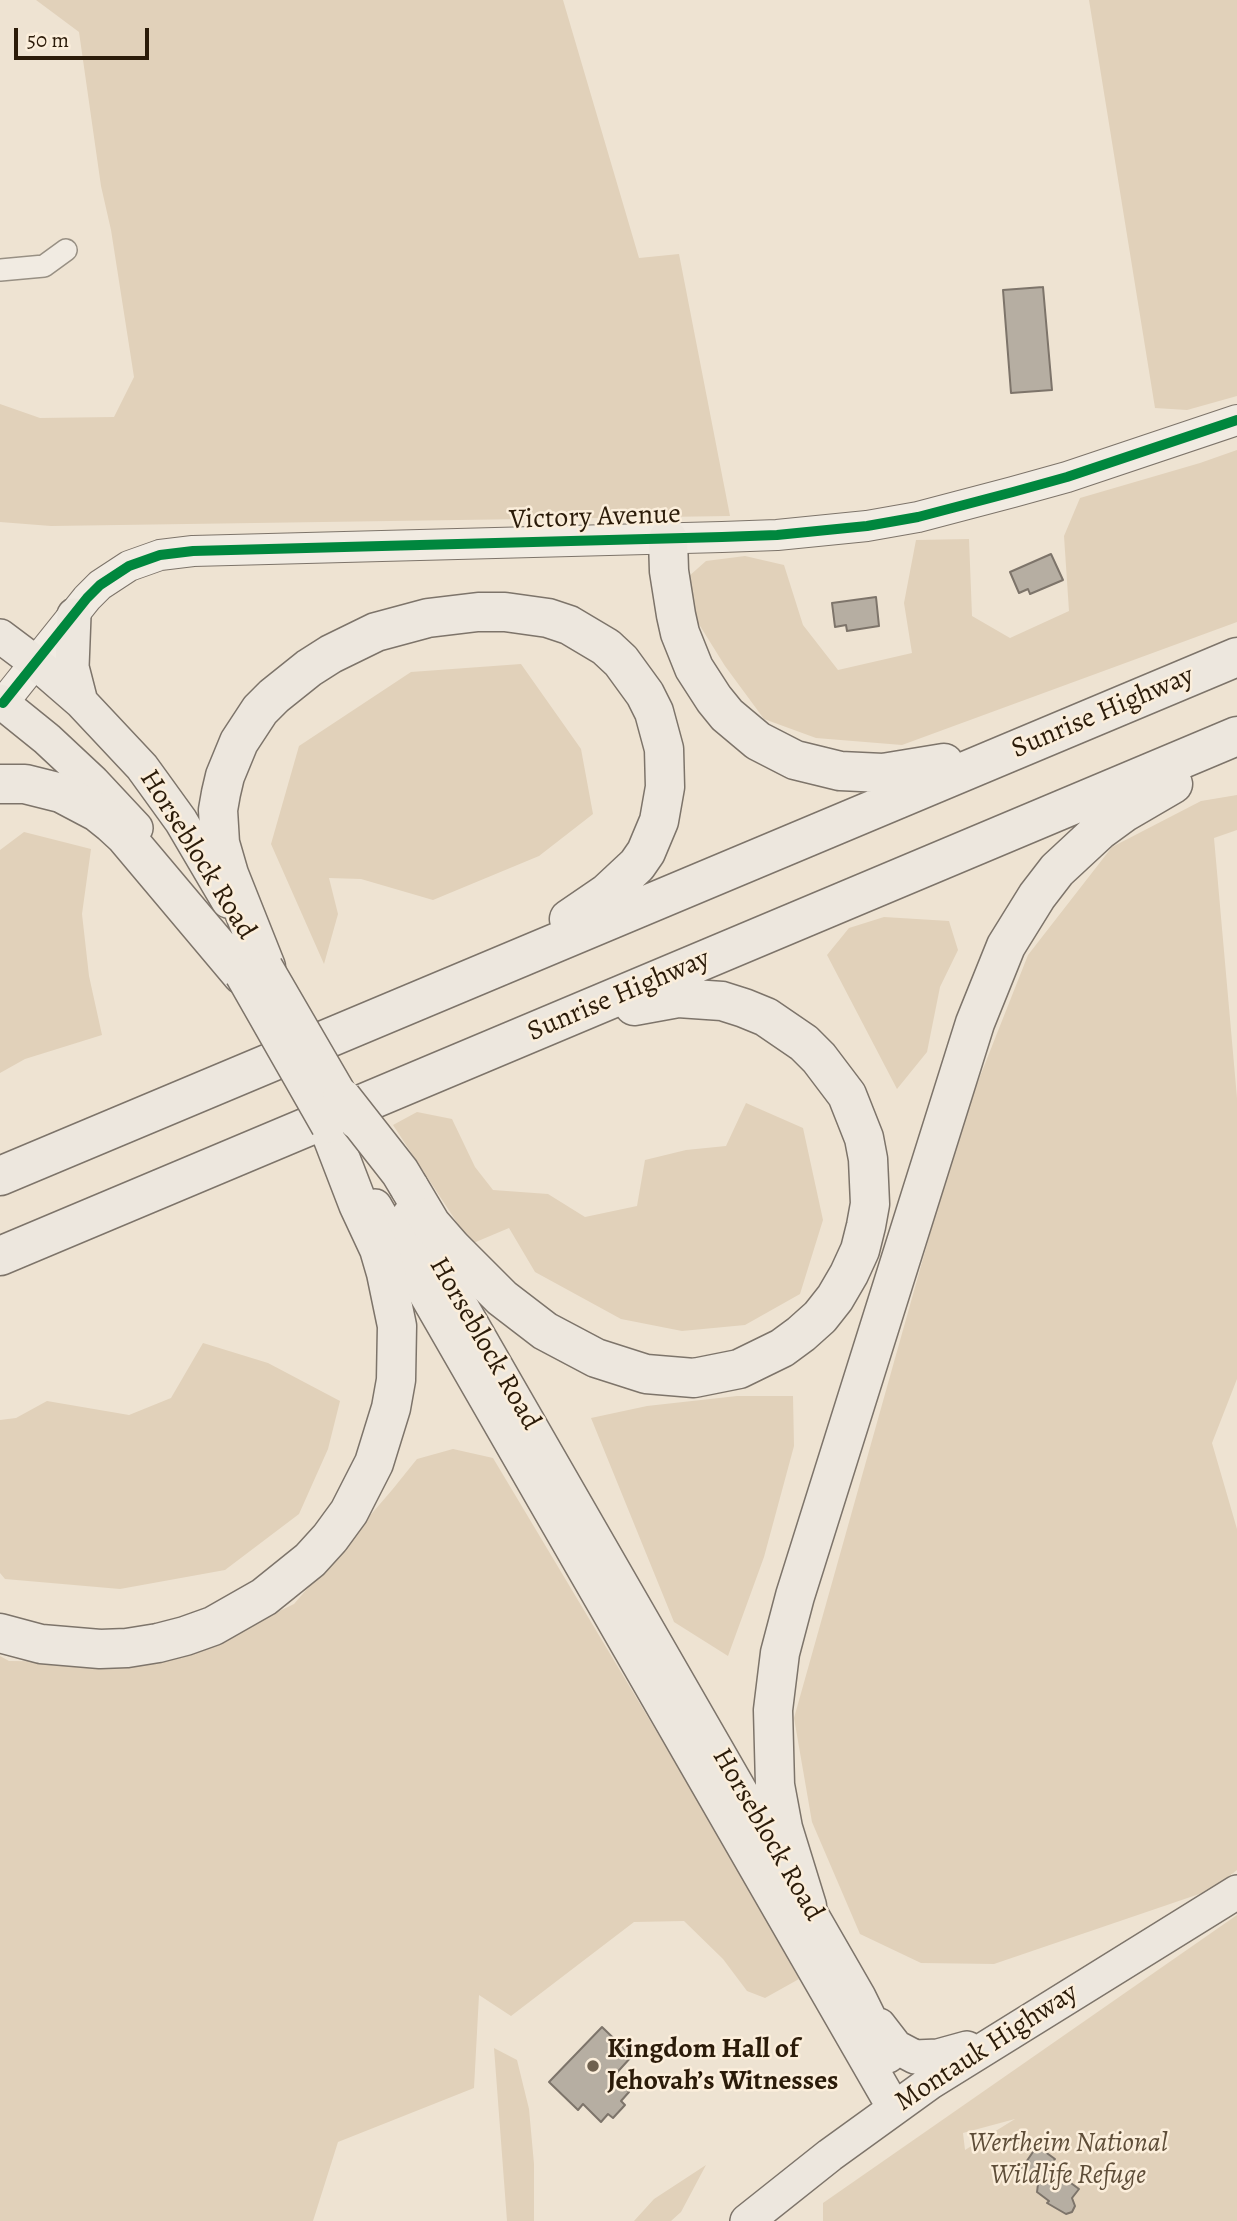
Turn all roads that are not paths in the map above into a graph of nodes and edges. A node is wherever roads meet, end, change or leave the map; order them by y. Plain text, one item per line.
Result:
1 (66, 250) dead end
2 (0, 270) edge
3 (1237, 420) edge
4 (668, 539) junction
5 (74, 615) junction
6 (0, 636) edge
7 (1237, 657) edge
8 (36, 663) junction
9 (2, 702) edge
10 (81, 702) junction
11 (1054, 733) junction
12 (1237, 736) edge
13 (1237, 751) edge
14 (0, 784) edge
15 (254, 971) junction
16 (439, 991) junction
17 (492, 1050) junction
18 (335, 1112) junction
19 (0, 1176) edge
20 (385, 1198) junction
21 (96, 1216) junction
22 (0, 1256) edge
23 (0, 1272) edge
24 (0, 1633) edge
25 (1237, 1892) edge
26 (807, 1906) junction
27 (859, 1997) junction
28 (995, 2041) junction
29 (902, 2102) junction
30 (758, 2217) edge

1 - 2 street
3 - 4 street, Victory Avenue
4 - 5 street, Victory Avenue
4 - 11 highway
5 - 8 street, Victory Avenue
5 - 10 main road
6 - 8 main road, Horseblock Road
7 - 11 highway, Sunrise Highway
8 - 9 street, Victory Avenue
8 - 10 main road, Horseblock Road
9 - 15 main road, Horseblock Road
10 - 15 main road, Horseblock Road
11 - 16 highway, Sunrise Highway
12 - 17 highway, Sunrise Highway
13 - 26 highway
14 - 15 highway
15 - 16 highway
15 - 18 main road, Horseblock Road, bridge
16 - 19 highway, Sunrise Highway
17 - 20 highway
17 - 21 highway, Sunrise Highway
18 - 20 highway
18 - 20 highway, bridge
20 - 24 highway
20 - 26 main road, Horseblock Road
20 - 29 main road, Horseblock Road
21 - 22 highway, Sunrise Highway
21 - 23 highway
25 - 28 main road, Montauk Highway
26 - 27 main road, Horseblock Road
27 - 28 main road
27 - 29 main road, Horseblock Road
28 - 29 main road, Montauk Highway
29 - 30 main road, Montauk Highway

